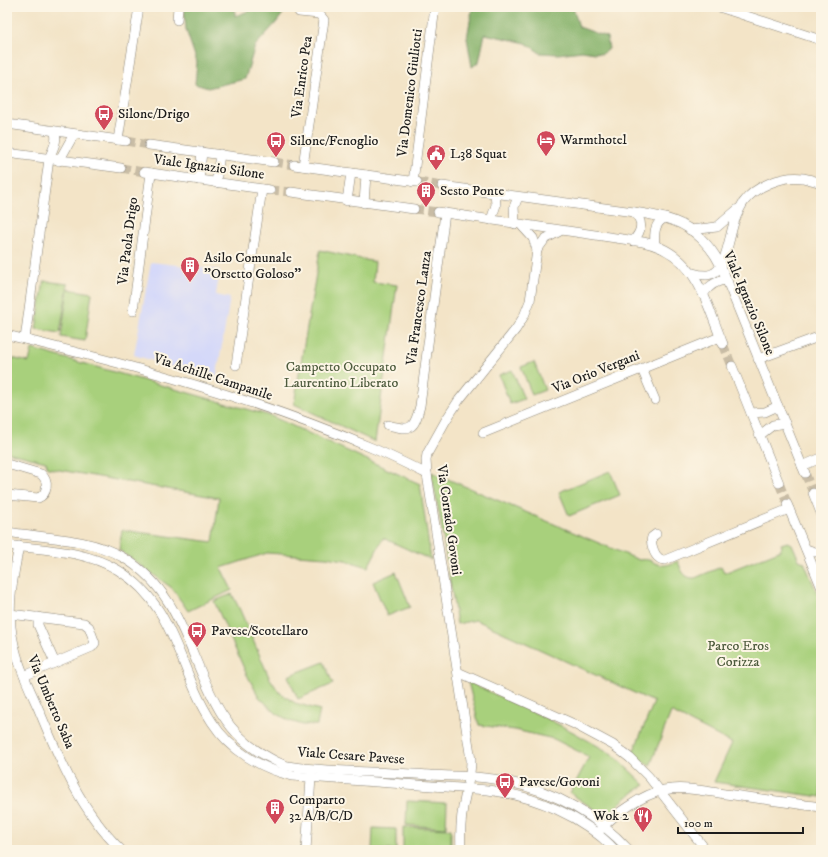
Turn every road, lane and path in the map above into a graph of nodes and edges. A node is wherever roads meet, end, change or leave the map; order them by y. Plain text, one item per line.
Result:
1 (139, 7) edge
2 (178, 7) edge
3 (435, 7) edge
4 (719, 7) edge
5 (299, 12) dead end
6 (178, 20) dead end
7 (821, 40) edge
8 (7, 124) edge
9 (54, 131) junction
10 (74, 134) junction
11 (149, 145) tunnel mouth
12 (202, 152) junction
13 (7, 153) edge
14 (220, 154) junction
15 (49, 159) junction
16 (60, 161) junction
17 (274, 162) tunnel mouth
18 (122, 168) tunnel mouth
19 (147, 173) joint
20 (351, 173) junction
21 (366, 175) junction
22 (199, 180) junction
23 (216, 183) junction
24 (821, 183) edge
25 (442, 186) tunnel mouth
26 (291, 192) tunnel mouth
27 (495, 193) junction
28 (518, 197) junction
29 (347, 201) junction
30 (364, 203) junction
31 (743, 203) junction
32 (414, 209) tunnel mouth
33 (634, 212) junction
34 (664, 218) junction
35 (491, 220) junction
36 (518, 225) junction
37 (690, 230) junction
38 (560, 231) junction
39 (633, 241) junction
40 (655, 245) junction
41 (537, 250) junction
42 (721, 266) junction
43 (693, 273) junction
44 (727, 280) junction
45 (703, 294) junction
46 (133, 311) dead end
47 (7, 335) edge
48 (821, 336) edge
49 (25, 339) junction
50 (758, 359) junction
51 (236, 365) dead end
52 (732, 366) tunnel mouth
53 (642, 369) junction
54 (655, 400) dead end
55 (778, 406) junction
56 (751, 413) junction
57 (785, 423) junction
58 (388, 425) dead end
59 (483, 433) dead end
60 (760, 435) junction
61 (821, 458) edge
62 (7, 464) edge
63 (427, 474) junction
64 (779, 483) tunnel mouth
65 (813, 493) tunnel mouth
66 (7, 495) edge
67 (821, 513) edge
68 (7, 532) edge
69 (656, 534) dead end
70 (60, 540) junction
71 (7, 544) edge
72 (19, 546) junction
73 (806, 549) junction
74 (59, 551) junction
75 (821, 552) edge
76 (821, 565) edge
77 (815, 572) junction
78 (821, 586) edge
79 (10, 614) junction
80 (38, 617) junction
81 (55, 663) junction
82 (458, 672) junction
83 (24, 676) junction
84 (209, 690) junction
85 (198, 694) junction
86 (471, 777) junction
87 (311, 778) junction
88 (467, 789) junction
89 (661, 790) junction
90 (821, 807) edge
91 (604, 826) junction
92 (597, 834) junction
93 (121, 850) edge
94 (306, 850) edge
95 (462, 850) edge
96 (615, 850) edge
97 (629, 850) edge
98 (706, 850) edge

1 - 10 street
2 - 6 street
3 - 21 street, Via Domenico Giuliotti
4 - 7 street
5 - 20 street, Via Enrico Pea
8 - 9 street
9 - 10 street
9 - 15 street
10 - 16 street
11 - 12 street, Viale Ignazio Silone
12 - 14 street, Viale Ignazio Silone
12 - 22 street
13 - 15 street
14 - 17 street, Viale Ignazio Silone
14 - 23 street
15 - 16 street
15 - 49 street
16 - 18 street
19 - 22 street, Viale Ignazio Silone
19 - 46 street, Via Paola Drigo
20 - 21 street
20 - 29 street
21 - 30 street
22 - 23 street, Viale Ignazio Silone
23 - 51 street, Viale Ignazio Silone
24 - 31 street
25 - 27 street, Viale Ignazio Silone
26 - 29 street
27 - 28 street, Viale Ignazio Silone
27 - 35 street
28 - 33 street, Viale Ignazio Silone
28 - 36 street
29 - 30 street
30 - 32 street
31 - 37 street
31 - 42 street
33 - 34 street, Viale Ignazio Silone
33 - 39 street
34 - 37 street, Viale Ignazio Silone
34 - 40 street
35 - 36 street
35 - 58 street, Via Francesco Lanza
36 - 38 street
36 - 41 street
37 - 42 street, Viale Ignazio Silone
38 - 39 street
38 - 41 street
39 - 40 street
40 - 43 street
41 - 63 street, Via Corrado Govoni
42 - 43 street
42 - 44 street, Viale Ignazio Silone
43 - 45 street
44 - 45 street
44 - 50 street, Viale Ignazio Silone
45 - 53 street, Via Orio Vergani
47 - 49 street, Via Achille Campanile
48 - 50 street
49 - 63 street, Via Achille Campanile
50 - 55 street, Viale Ignazio Silone
52 - 56 street
53 - 54 street
53 - 59 street, Via Orio Vergani
55 - 56 street
55 - 57 street, Viale Ignazio Silone
56 - 60 street
57 - 60 street
57 - 61 street, Viale Ignazio Silone
60 - 64 street
62 - 66 street
63 - 82 street, Via Corrado Govoni
65 - 67 street
68 - 70 street, Viale Cesare Pavese
69 - 73 street
70 - 74 street
70 - 84 street, Viale Cesare Pavese
71 - 72 street, Viale Cesare Pavese
72 - 74 street, Viale Cesare Pavese
72 - 79 street, Via Umberto Saba
73 - 75 street
73 - 77 street
74 - 85 street, Viale Cesare Pavese
76 - 77 street
77 - 78 street
79 - 80 street
79 - 83 street, Via Umberto Saba
80 - 81 street
80 - 81 street
81 - 83 street
82 - 86 street, Via Corrado Govoni
82 - 89 street
83 - 93 street, Via Umberto Saba
84 - 85 street
84 - 86 street, Viale Cesare Pavese
85 - 87 street, Viale Cesare Pavese
86 - 88 street
86 - 91 street, Viale Cesare Pavese
87 - 88 street, Viale Cesare Pavese
87 - 94 street
88 - 92 street, Viale Cesare Pavese
88 - 95 street
89 - 90 street
89 - 91 street
89 - 98 street
91 - 92 street
91 - 97 street, Viale Cesare Pavese
92 - 96 street, Viale Cesare Pavese

